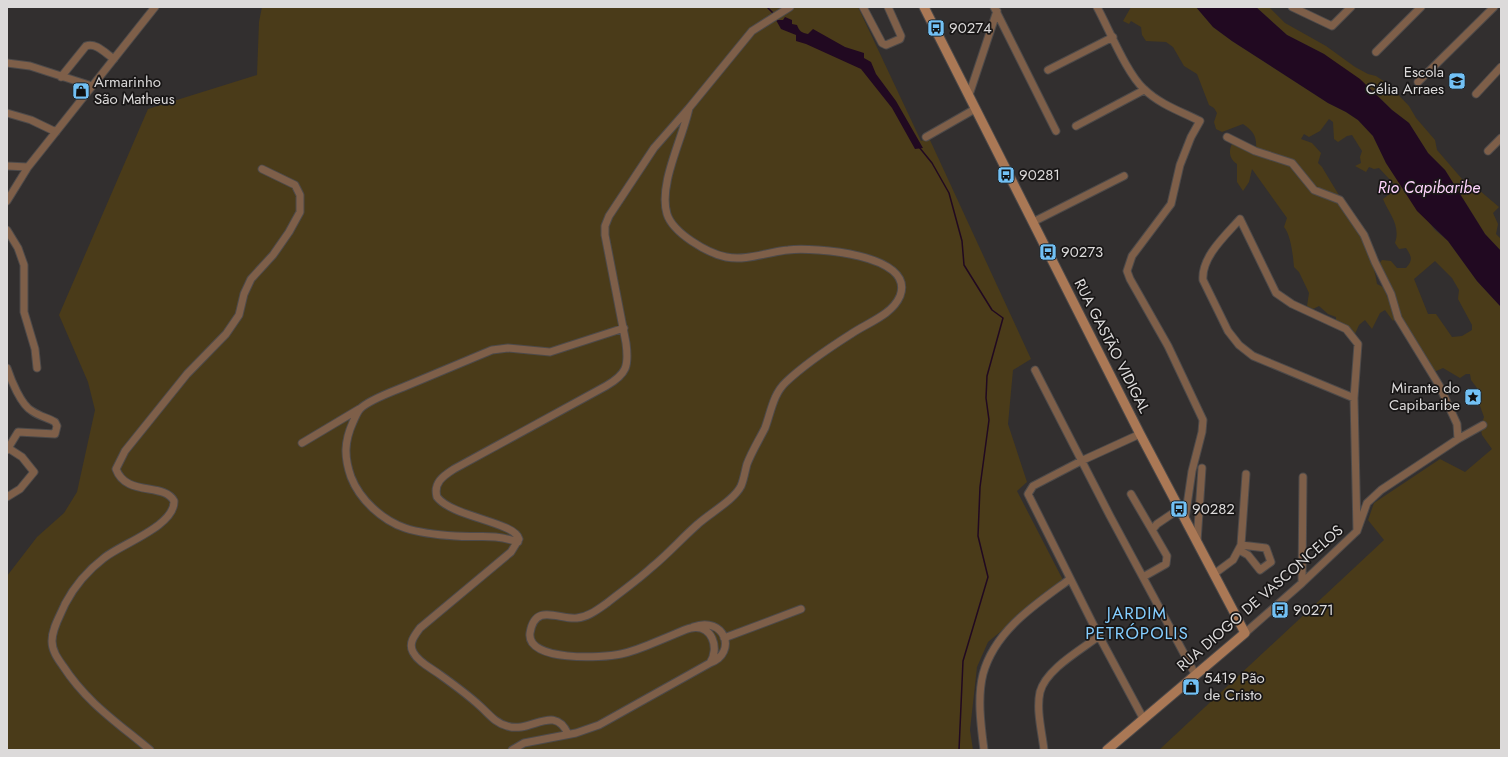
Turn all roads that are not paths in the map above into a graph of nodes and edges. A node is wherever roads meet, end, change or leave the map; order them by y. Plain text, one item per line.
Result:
1 (155, 7) edge
2 (789, 7) edge
3 (863, 7) edge
4 (888, 7) edge
5 (924, 7) edge
6 (1097, 7) edge
7 (1292, 7) edge
8 (1351, 7) edge
9 (1421, 7) edge
10 (1494, 7) edge
11 (996, 9) edge
12 (1113, 37) junction
13 (1376, 52) dead end
14 (114, 59) junction
15 (7, 63) edge
16 (1501, 67) edge
17 (1048, 70) dead end
18 (62, 77) junction
19 (1418, 82) dead end
20 (92, 86) junction
21 (1144, 90) junction
22 (1476, 94) dead end
23 (969, 95) junction
24 (689, 108) junction
25 (975, 109) junction
26 (7, 114) edge
27 (1076, 126) dead end
28 (1056, 131) dead end
29 (56, 132) junction
30 (926, 137) dead end
31 (1228, 137) dead end
32 (1501, 138) edge
33 (1488, 151) dead end
34 (7, 166) edge
35 (28, 166) junction
36 (262, 169) dead end
37 (1124, 176) dead end
38 (7, 201) edge
39 (1033, 222) junction
40 (7, 230) edge
41 (624, 328) junction
42 (7, 368) edge
43 (37, 368) dead end
44 (1035, 370) dead end
45 (1354, 398) junction
46 (359, 409) junction
47 (1483, 425) dead end
48 (1140, 434) junction
49 (1458, 439) junction
50 (302, 443) dead end
51 (8, 449) edge
52 (1081, 461) junction
53 (1202, 468) dead end
54 (1246, 474) dead end
55 (1303, 477) dead end
56 (1131, 494) dead end
57 (7, 497) edge
58 (1180, 509) junction
59 (1185, 519) junction
60 (1152, 530) junction
61 (1357, 531) junction
62 (518, 542) junction
63 (1197, 542) junction
64 (1214, 574) junction
65 (1143, 577) junction
66 (1070, 579) junction
67 (1302, 583) junction
68 (801, 609) dead end
69 (693, 627) junction
70 (1245, 633) junction
71 (1099, 636) junction
72 (724, 638) junction
73 (710, 663) junction
74 (1195, 674) junction
75 (1143, 718) junction
76 (568, 734) junction
77 (150, 750) edge
78 (512, 750) edge
79 (984, 750) edge
80 (1044, 750) edge
81 (1107, 750) edge

1 - 14 street
2 - 24 street
3 - 4 street
5 - 23 street, RUA GASTÃO VIDIGAL
6 - 12 street
7 - 8 street
9 - 13 street
10 - 19 street
11 - 23 street
11 - 28 street
12 - 17 street
12 - 21 street
14 - 18 street
14 - 20 street
15 - 18 street
16 - 22 street
18 - 20 street
20 - 29 street
21 - 27 street
21 - 59 street
23 - 25 street, RUA GASTÃO VIDIGAL
24 - 41 street
24 - 69 street
25 - 30 street
25 - 39 street, RUA GASTÃO VIDIGAL
26 - 29 street
29 - 35 street
31 - 49 street
32 - 33 street
34 - 35 street
35 - 38 street
36 - 77 street
37 - 39 street
39 - 48 street, RUA GASTÃO VIDIGAL
40 - 43 street
41 - 46 street
41 - 62 street
42 - 51 street
44 - 52 street
45 - 45 street
45 - 61 street
46 - 50 street
46 - 62 street
47 - 49 street, RUA DIOGO DE VASCONCELOS
48 - 52 street
48 - 58 street, RUA GASTÃO VIDIGAL
49 - 61 street, RUA DIOGO DE VASCONCELOS
51 - 57 street
52 - 65 street
52 - 66 street
53 - 63 street
54 - 64 street
55 - 67 street
56 - 60 street
58 - 59 street, RUA GASTÃO VIDIGAL
58 - 60 street
59 - 63 street, RUA GASTÃO VIDIGAL
60 - 65 street
61 - 67 street, RUA DIOGO DE VASCONCELOS
62 - 76 street
63 - 64 street, RUA GASTÃO VIDIGAL
64 - 70 street, RUA GASTÃO VIDIGAL
65 - 74 street
66 - 71 street
66 - 79 street
67 - 70 street, RUA DIOGO DE VASCONCELOS
68 - 72 street
69 - 72 street
69 - 73 street
70 - 74 street, RUA DIOGO DE VASCONCELOS
71 - 75 street
71 - 80 street
72 - 73 street
73 - 76 street
74 - 75 street, RUA DIOGO DE VASCONCELOS
75 - 81 street, RUA DIOGO DE VASCONCELOS
76 - 78 street

